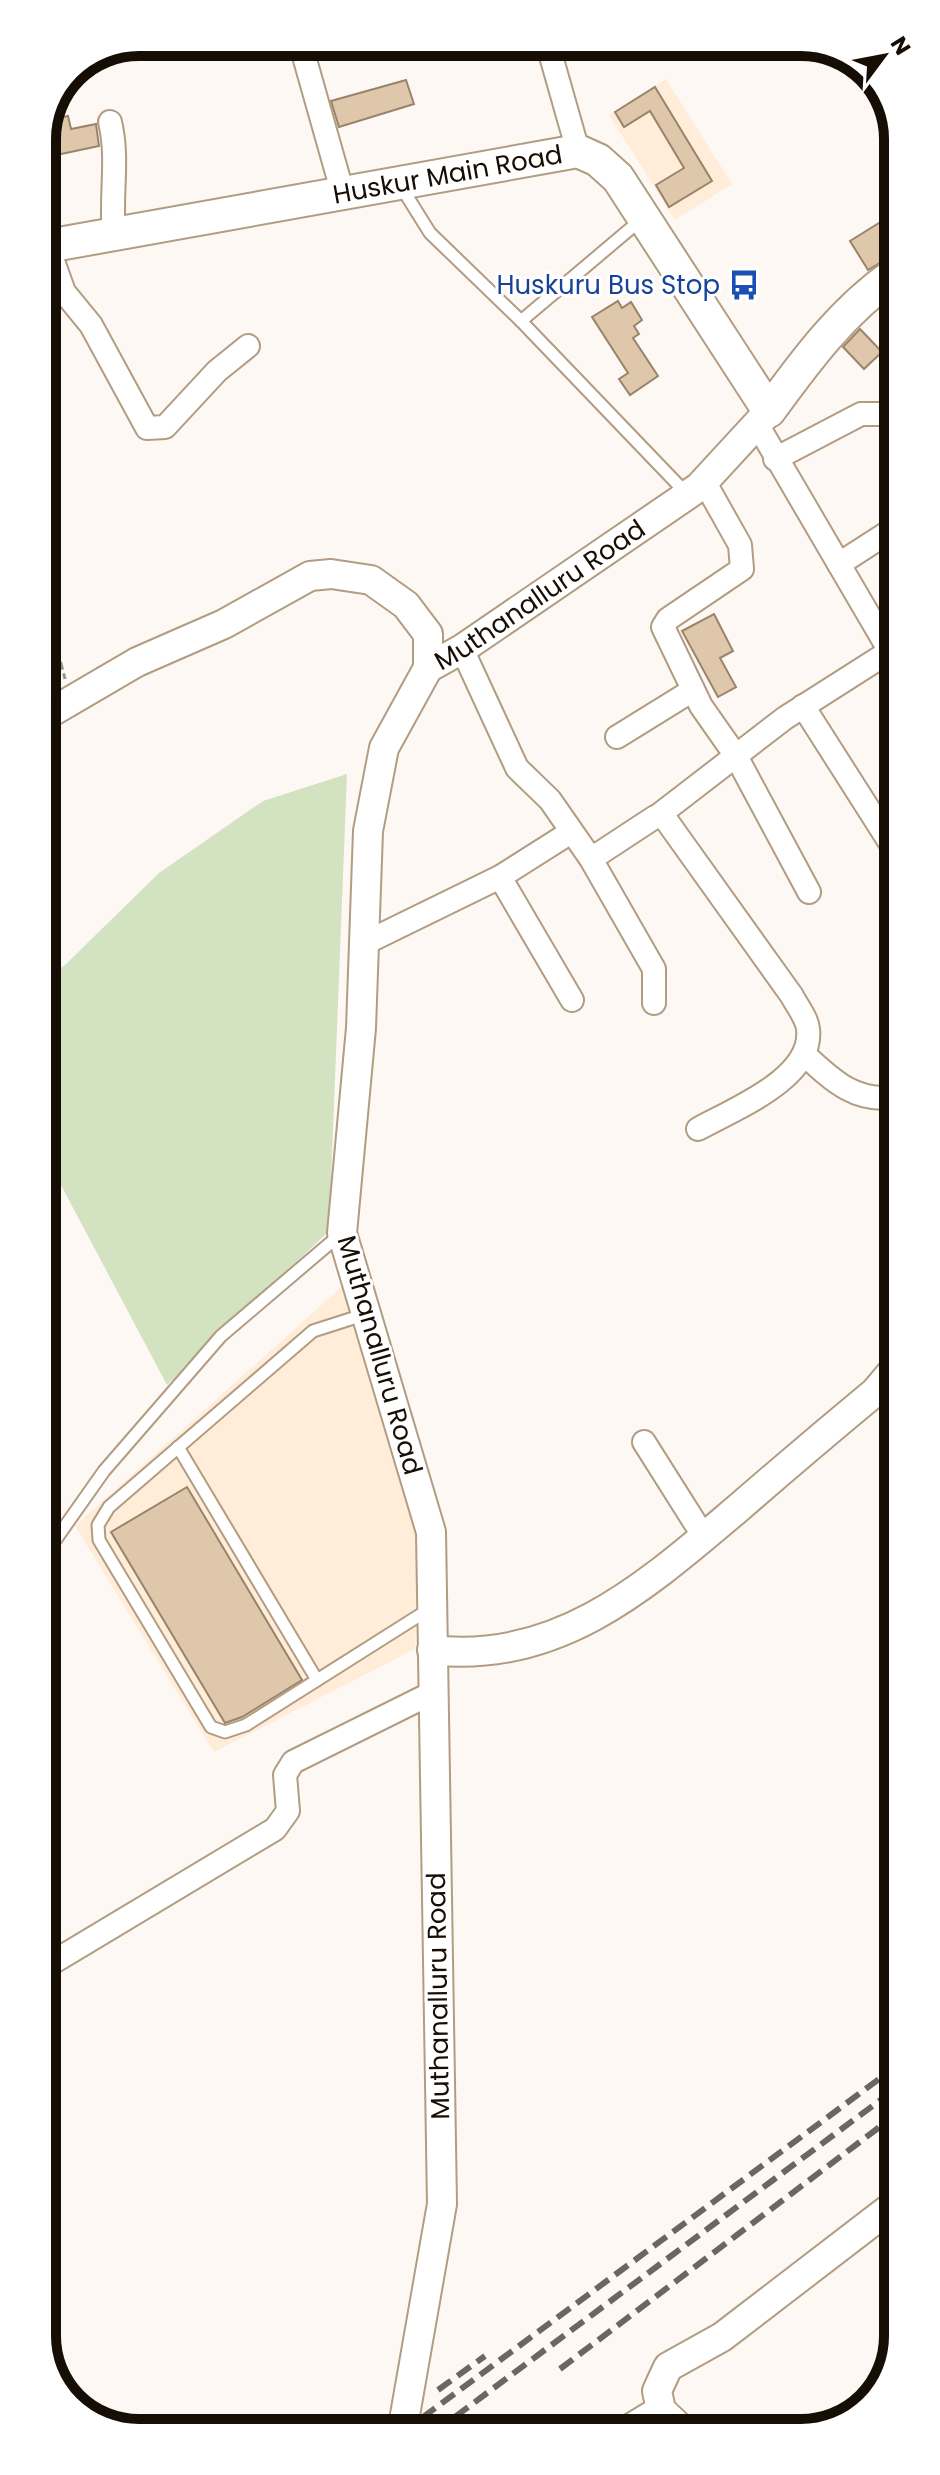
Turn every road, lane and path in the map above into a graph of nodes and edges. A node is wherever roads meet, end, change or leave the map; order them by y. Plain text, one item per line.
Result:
1 (304, 56) edge
2 (551, 56) edge
3 (110, 122) dead end
4 (578, 151) junction
5 (399, 183) junction
6 (343, 194) junction
7 (643, 217) junction
8 (114, 235) junction
9 (56, 245) edge
10 (56, 273) edge
11 (884, 282) edge
12 (521, 321) junction
13 (248, 346) dead end
14 (884, 414) edge
15 (763, 418) junction
16 (775, 459) junction
17 (696, 488) junction
18 (884, 535) edge
19 (839, 564) junction
20 (884, 637) edge
21 (56, 646) edge
22 (462, 649) junction
23 (884, 659) edge
24 (428, 668) junction
25 (693, 690) junction
26 (74, 701) junction
27 (803, 706) junction
28 (56, 710) edge
29 (617, 737) dead end
30 (736, 756) junction
31 (659, 815) junction
32 (571, 832) junction
33 (884, 833) edge
34 (591, 859) junction
35 (500, 877) junction
36 (809, 892) dead end
37 (361, 945) junction
38 (572, 1000) dead end
39 (654, 1003) dead end
40 (804, 1054) junction
41 (884, 1099) edge
42 (698, 1129) dead end
43 (342, 1233) junction
44 (366, 1314) junction
45 (884, 1381) edge
46 (644, 1442) dead end
47 (178, 1447) junction
48 (704, 1537) junction
49 (56, 1539) edge
50 (432, 1608) junction
51 (432, 1650) junction
52 (317, 1680) junction
53 (432, 1693) junction
54 (56, 1960) edge
55 (884, 2213) edge
56 (661, 2410) junction
57 (404, 2419) edge
58 (646, 2419) edge
59 (670, 2419) edge

1 - 6 street
2 - 4 street
3 - 8 street
4 - 5 main road, Huskur Main Road
4 - 7 main road, Huskur Main Road
5 - 6 main road, Huskur Main Road
5 - 12 lane
6 - 8 main road, Huskur Main Road
7 - 12 lane
7 - 15 main road, Huskur Main Road
8 - 9 main road, Huskur Main Road
10 - 13 street
11 - 15 main road
12 - 17 lane
14 - 16 street
15 - 16 street
15 - 17 street, Muthanalluru Road
16 - 19 street
17 - 22 street, Muthanalluru Road
17 - 25 street
18 - 19 street
19 - 20 street
21 - 26 path
22 - 24 street, Muthanalluru Road
22 - 32 street
23 - 27 street
24 - 26 street
24 - 37 street, Muthanalluru Road
25 - 29 street
25 - 30 street
26 - 28 street
27 - 30 street
27 - 33 street
30 - 31 street
30 - 36 street
31 - 34 street
31 - 40 street
32 - 34 street
32 - 35 street
34 - 39 street
35 - 37 street
35 - 38 street
37 - 43 street, Muthanalluru Road
40 - 41 street
40 - 42 street
43 - 44 street, Muthanalluru Road
43 - 49 lane
44 - 47 lane
44 - 50 street, Muthanalluru Road
45 - 48 street
46 - 48 street
47 - 52 lane
47 - 52 lane
48 - 51 street
50 - 51 street, Muthanalluru Road
50 - 52 lane
51 - 53 street, Muthanalluru Road
53 - 54 street
53 - 57 street, Muthanalluru Road
55 - 56 street
56 - 58 street
56 - 59 street

